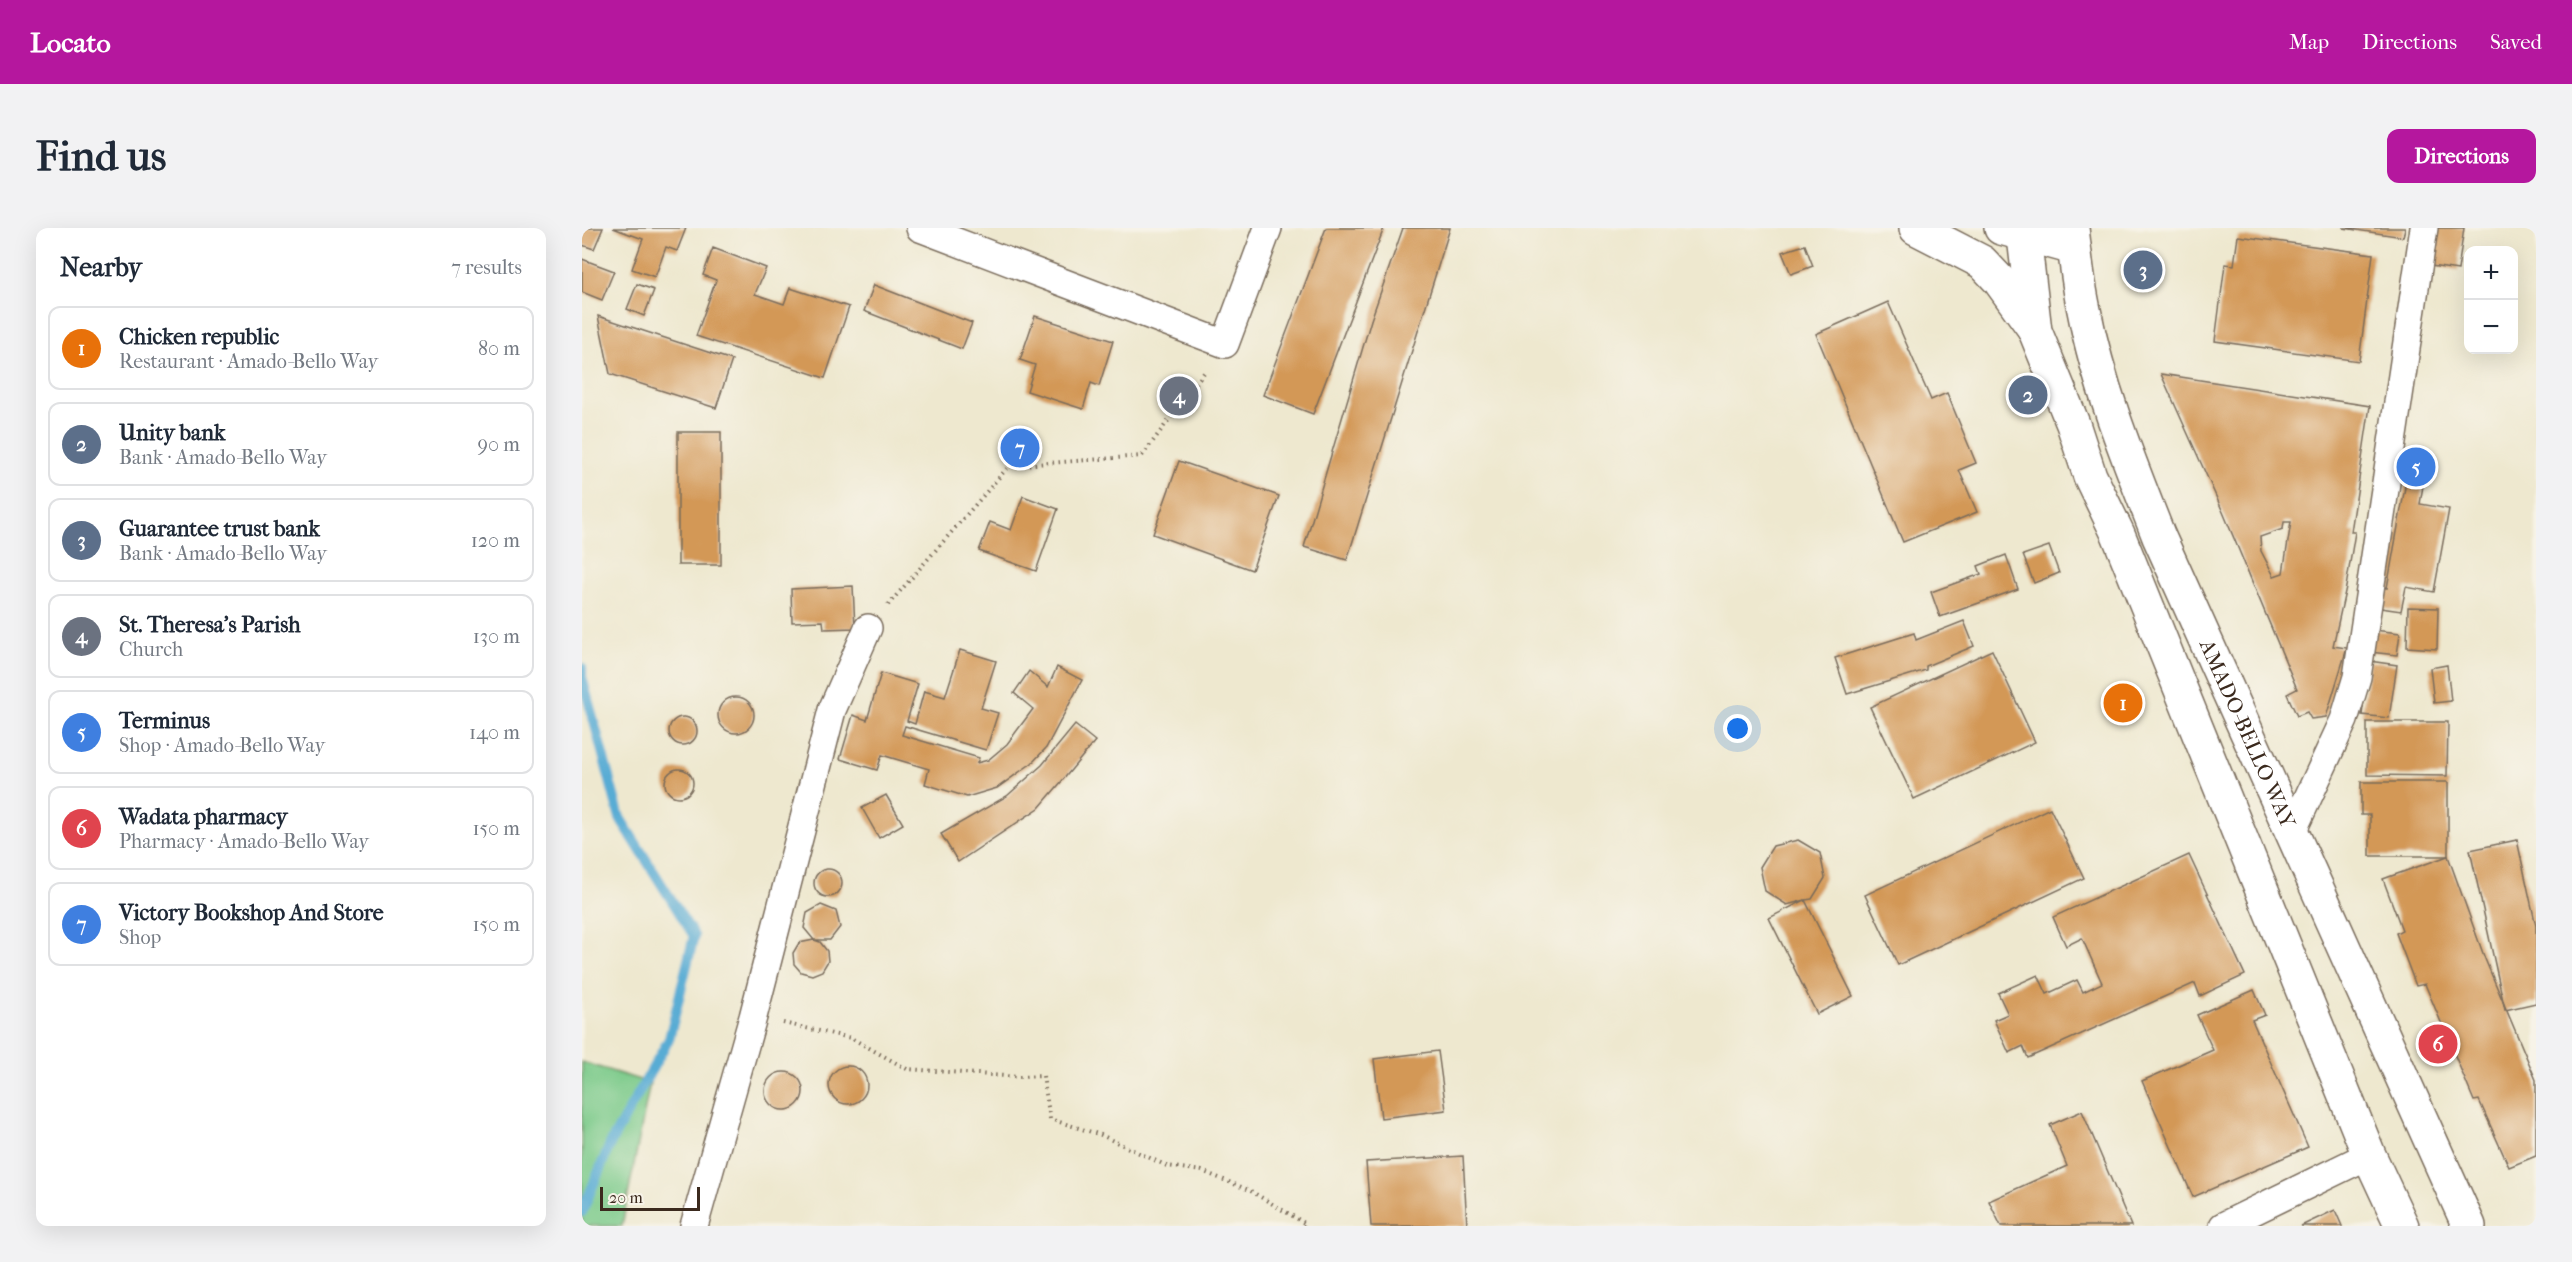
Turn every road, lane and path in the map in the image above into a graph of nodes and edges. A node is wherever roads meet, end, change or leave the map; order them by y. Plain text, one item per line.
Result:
1 (920, 228) edge
2 (1268, 228) edge
3 (1916, 228) edge
4 (2424, 228) edge
5 (2016, 230) edge
6 (2073, 238) edge
7 (2036, 331) junction
8 (1226, 344) junction
9 (868, 628) joint
10 (2292, 832) junction
11 (753, 1017) junction
12 (2369, 1155) junction
13 (694, 1226) edge
14 (1304, 1226) edge
15 (2223, 1226) edge
16 (2402, 1226) edge
17 (2469, 1226) edge

1 - 8 street
2 - 8 street
3 - 7 main road
4 - 10 street
5 - 6 main road
5 - 7 main road, AMADO-BELLO WAY
6 - 10 main road, AMADO-BELLO WAY
7 - 12 main road, AMADO-BELLO WAY
8 - 9 path
9 - 11 street
10 - 17 main road, AMADO-BELLO WAY
11 - 13 street
11 - 14 path
12 - 15 street
12 - 16 main road, AMADO-BELLO WAY

